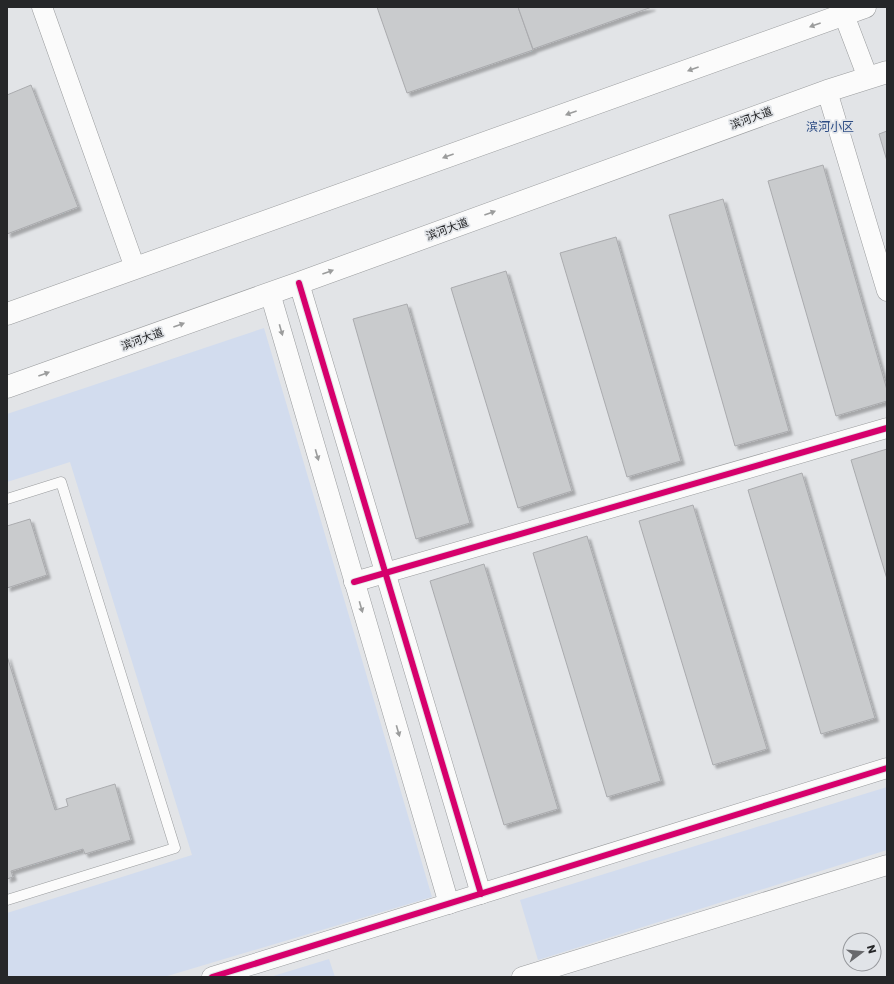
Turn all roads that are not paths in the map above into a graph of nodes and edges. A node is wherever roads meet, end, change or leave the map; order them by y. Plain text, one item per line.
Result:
1 (42, 7) edge
2 (865, 7) edge
3 (843, 11) edge
4 (878, 75) edge
5 (827, 91) junction
6 (135, 268) junction
7 (299, 283) junction
8 (887, 291) edge
9 (270, 293) junction
10 (7, 314) edge
11 (7, 387) edge
12 (887, 428) edge
13 (7, 499) edge
14 (386, 572) junction
15 (354, 582) junction
16 (887, 768) edge
17 (887, 865) edge
18 (481, 894) junction
19 (7, 900) edge
20 (449, 904) junction
21 (212, 977) edge
22 (522, 977) edge

1 - 6 street
2 - 3 main road
3 - 4 street
3 -> 6 main road
4 - 5 main road, 滨河大道
7 -> 5 main road, 滨河大道
5 - 8 street
6 - 10 main road
7 - 9 main road, 滨河大道
7 - 14 street
11 -> 9 main road, 滨河大道
9 -> 15 street
12 - 14 street
13 - 19 lane
14 - 15 street
14 - 18 street
15 -> 20 street
16 - 18 street
17 - 22 street
18 - 20 street
20 - 21 street

